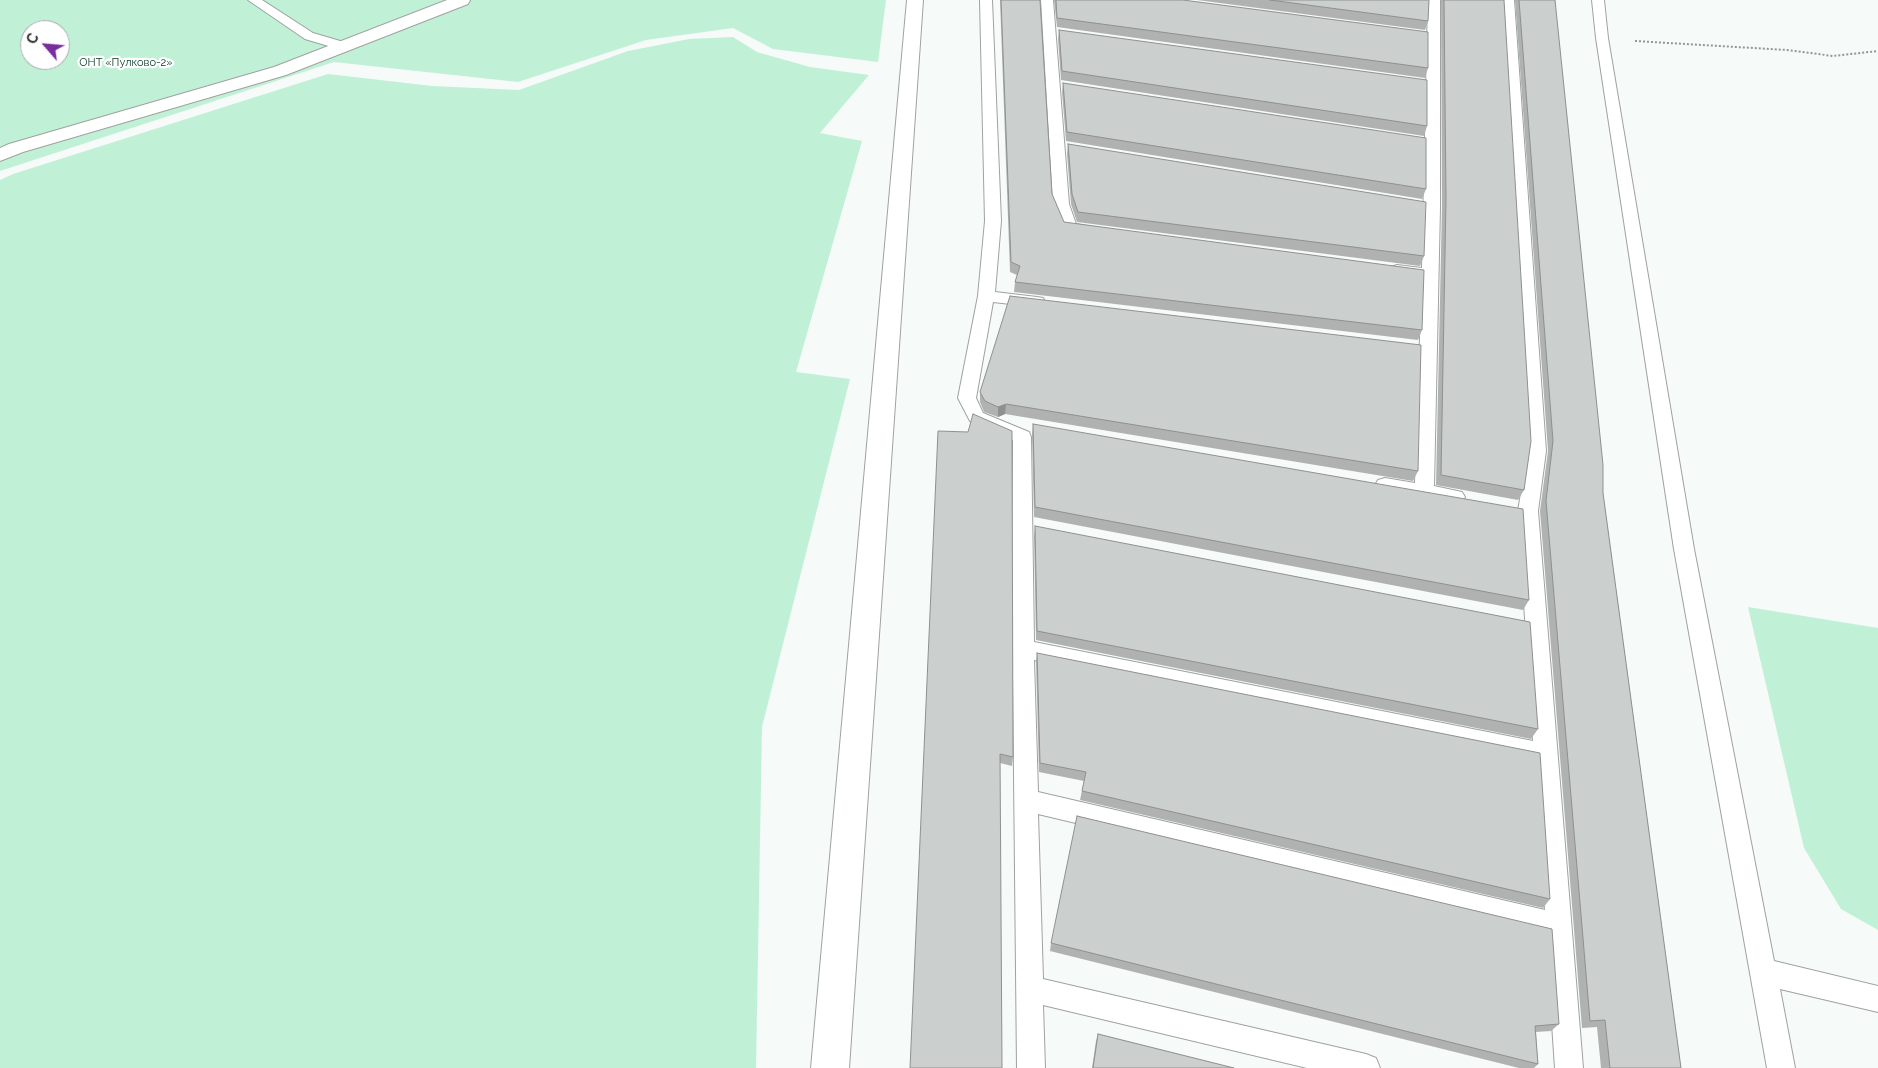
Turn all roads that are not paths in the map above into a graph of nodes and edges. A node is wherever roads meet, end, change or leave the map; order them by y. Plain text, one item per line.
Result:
1 (254, 0) edge
2 (462, 0) edge
3 (914, 0) edge
4 (986, 0) edge
5 (1047, 0) edge
6 (1434, 0) edge
7 (1508, 0) edge
8 (1598, 0) edge
9 (342, 46) junction
10 (0, 155) edge
11 (1109, 233) edge
12 (1381, 268) edge
13 (1430, 274) junction
14 (986, 296) junction
15 (1054, 304) edge
16 (1409, 347) edge
17 (1428, 349) junction
18 (976, 417) junction
19 (1034, 427) edge
20 (1366, 482) edge
21 (1424, 492) junction
22 (1471, 500) edge
23 (1024, 649) junction
24 (1545, 753) junction
25 (1027, 800) junction
26 (1559, 926) junction
27 (1763, 972) junction
28 (1030, 989) junction
29 (1878, 999) edge
30 (830, 1068) edge
31 (1031, 1068) edge
32 (1366, 1068) edge
33 (1569, 1068) edge
34 (1781, 1068) edge

1 - 9 lane
2 - 9 street
3 - 30 street
4 - 14 lane
5 - 11 lane
6 - 13 lane
7 - 24 lane
8 - 27 lane
9 - 10 street
12 - 13 lane
13 - 17 lane
14 - 15 lane
14 - 18 lane
16 - 17 lane
17 - 21 lane
18 - 19 lane
18 - 23 lane
20 - 21 lane
21 - 22 lane
23 - 24 lane
23 - 25 lane
24 - 26 lane
25 - 26 lane
25 - 28 lane
26 - 33 lane
27 - 29 lane
27 - 34 lane
28 - 31 lane
28 - 32 lane

